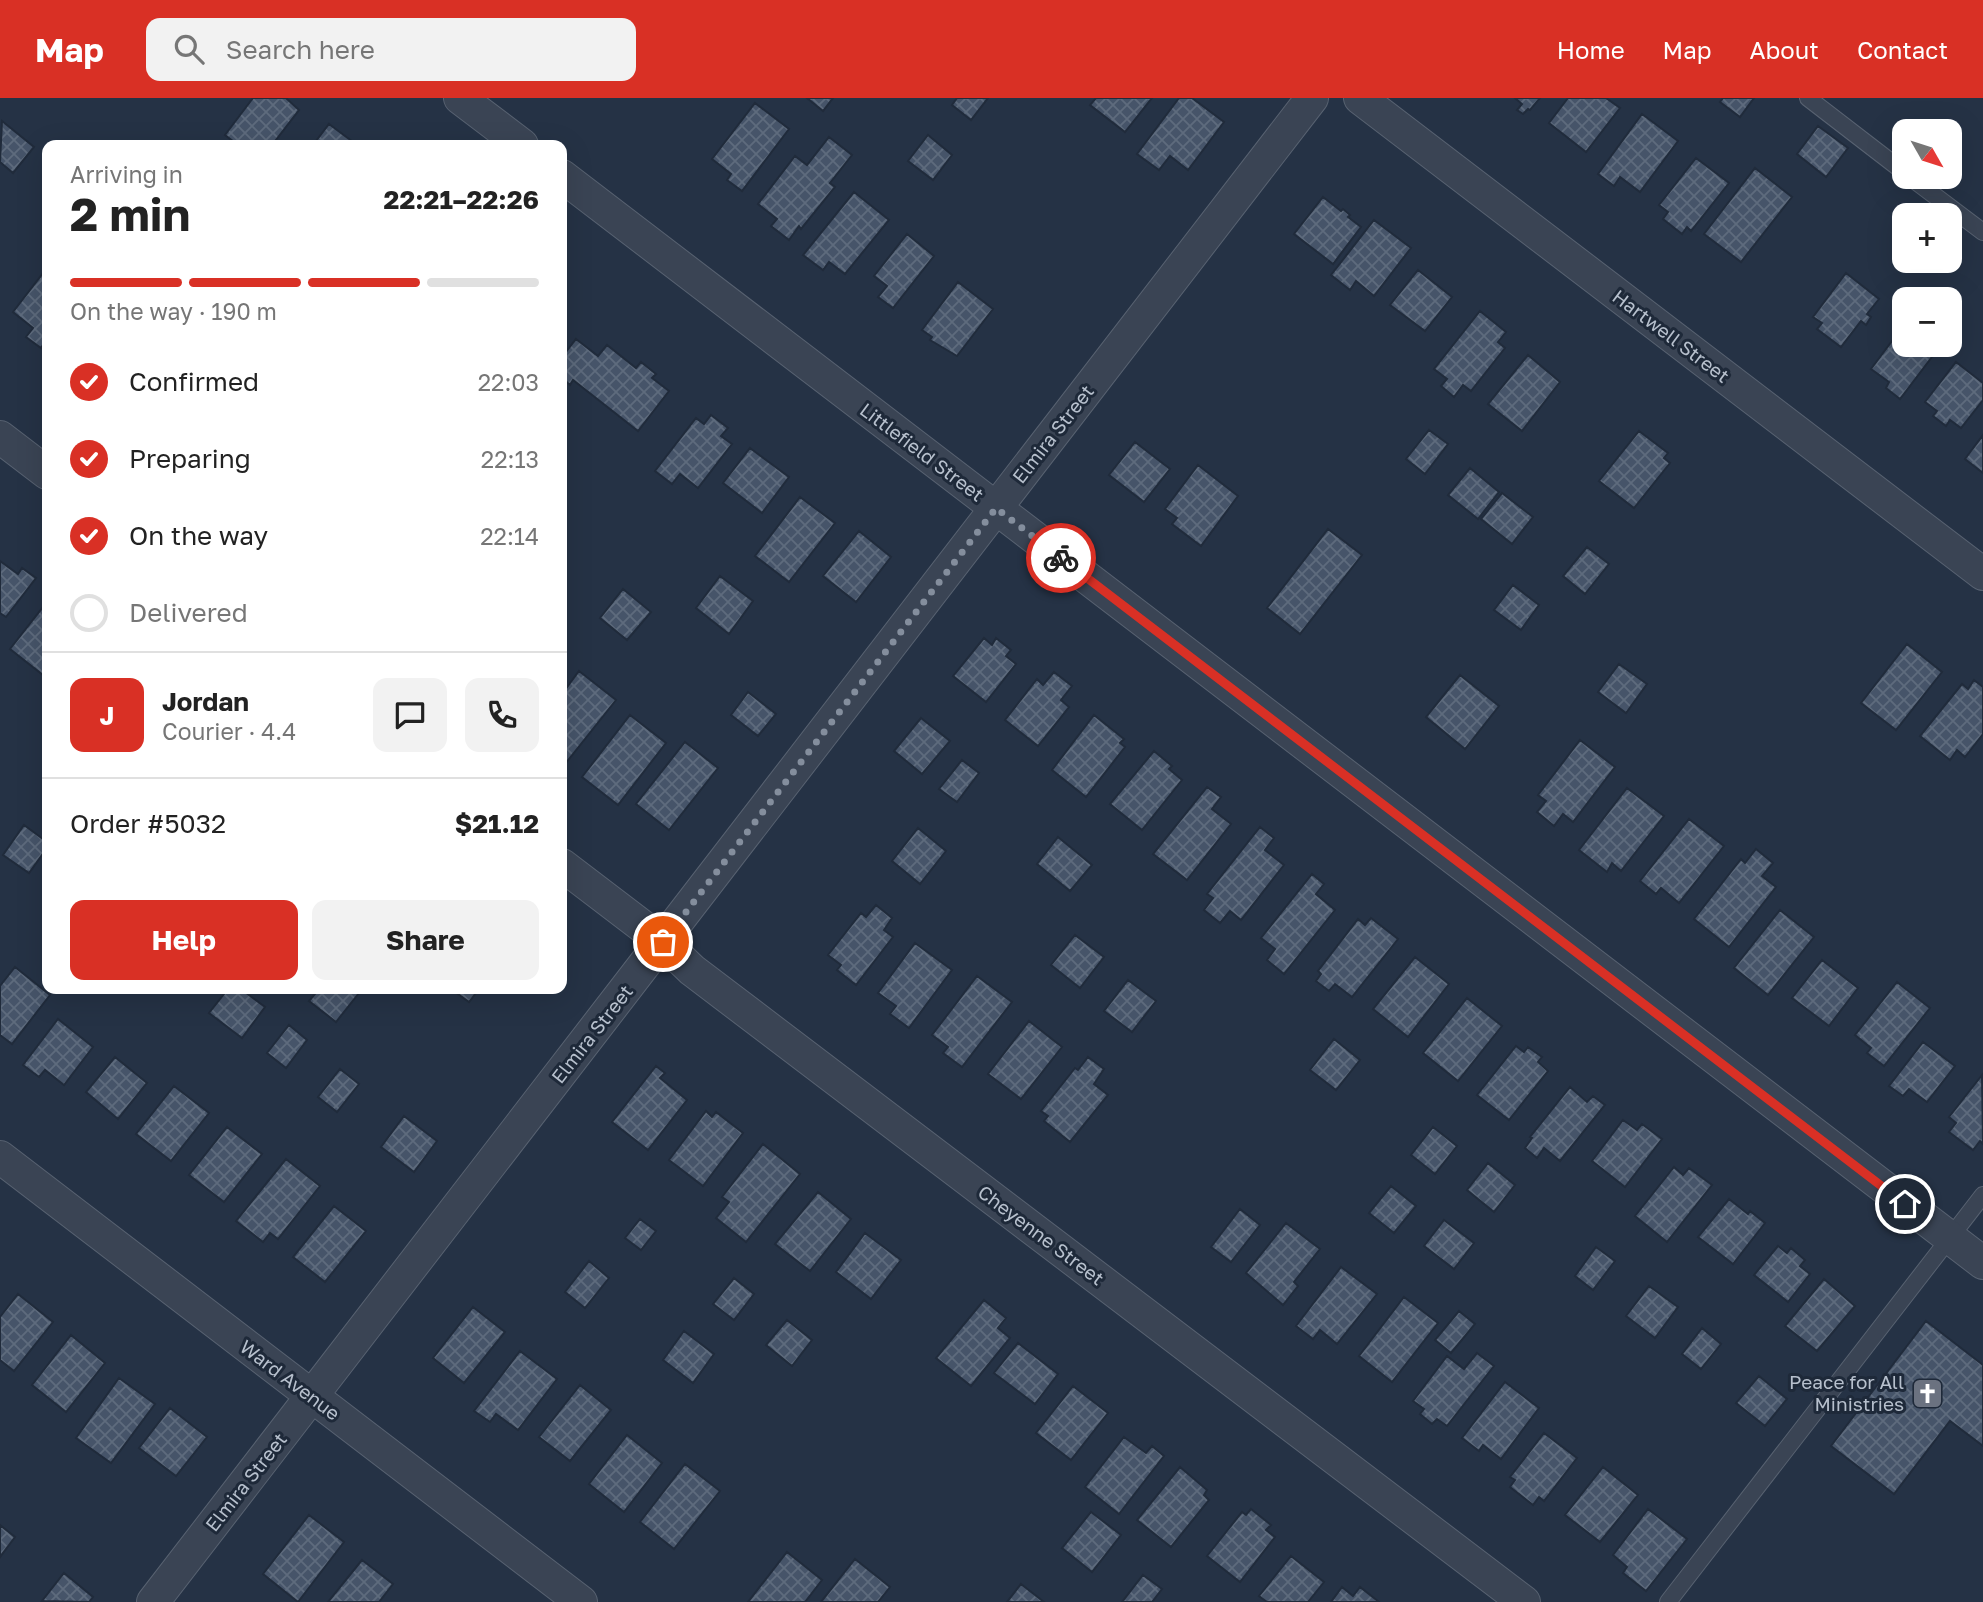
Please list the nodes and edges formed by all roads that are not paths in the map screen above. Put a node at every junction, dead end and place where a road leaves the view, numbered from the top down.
1 (460, 98) edge
2 (1312, 98) edge
3 (1360, 98) edge
4 (1808, 98) edge
5 (515, 140) edge
6 (1892, 163) edge
7 (567, 180) edge
8 (1926, 189) edge
9 (1983, 232) edge
10 (0, 437) edge
11 (42, 469) edge
12 (996, 508) junction
13 (1983, 574) edge
14 (567, 869) edge
15 (663, 942) junction
16 (0, 1157) edge
17 (1983, 1195) edge
18 (1950, 1238) junction
19 (1983, 1263) edge
20 (312, 1397) junction
21 (153, 1602) edge
22 (581, 1602) edge
23 (1524, 1602) edge
24 (1668, 1602) edge

1 - 5 street
2 - 12 street, Elmira Street
3 - 13 street, Hartwell Street
4 - 6 lane
7 - 12 street, Littlefield Street
8 - 9 lane
10 - 11 street
12 - 15 street, Elmira Street
12 - 18 street, Littlefield Street
14 - 15 street, Cheyenne Street
15 - 20 street, Elmira Street
15 - 23 street, Cheyenne Street
16 - 20 street, Ward Avenue
17 - 18 lane
18 - 19 street, Littlefield Street
18 - 24 lane
20 - 21 street, Elmira Street
20 - 22 street, Ward Avenue

